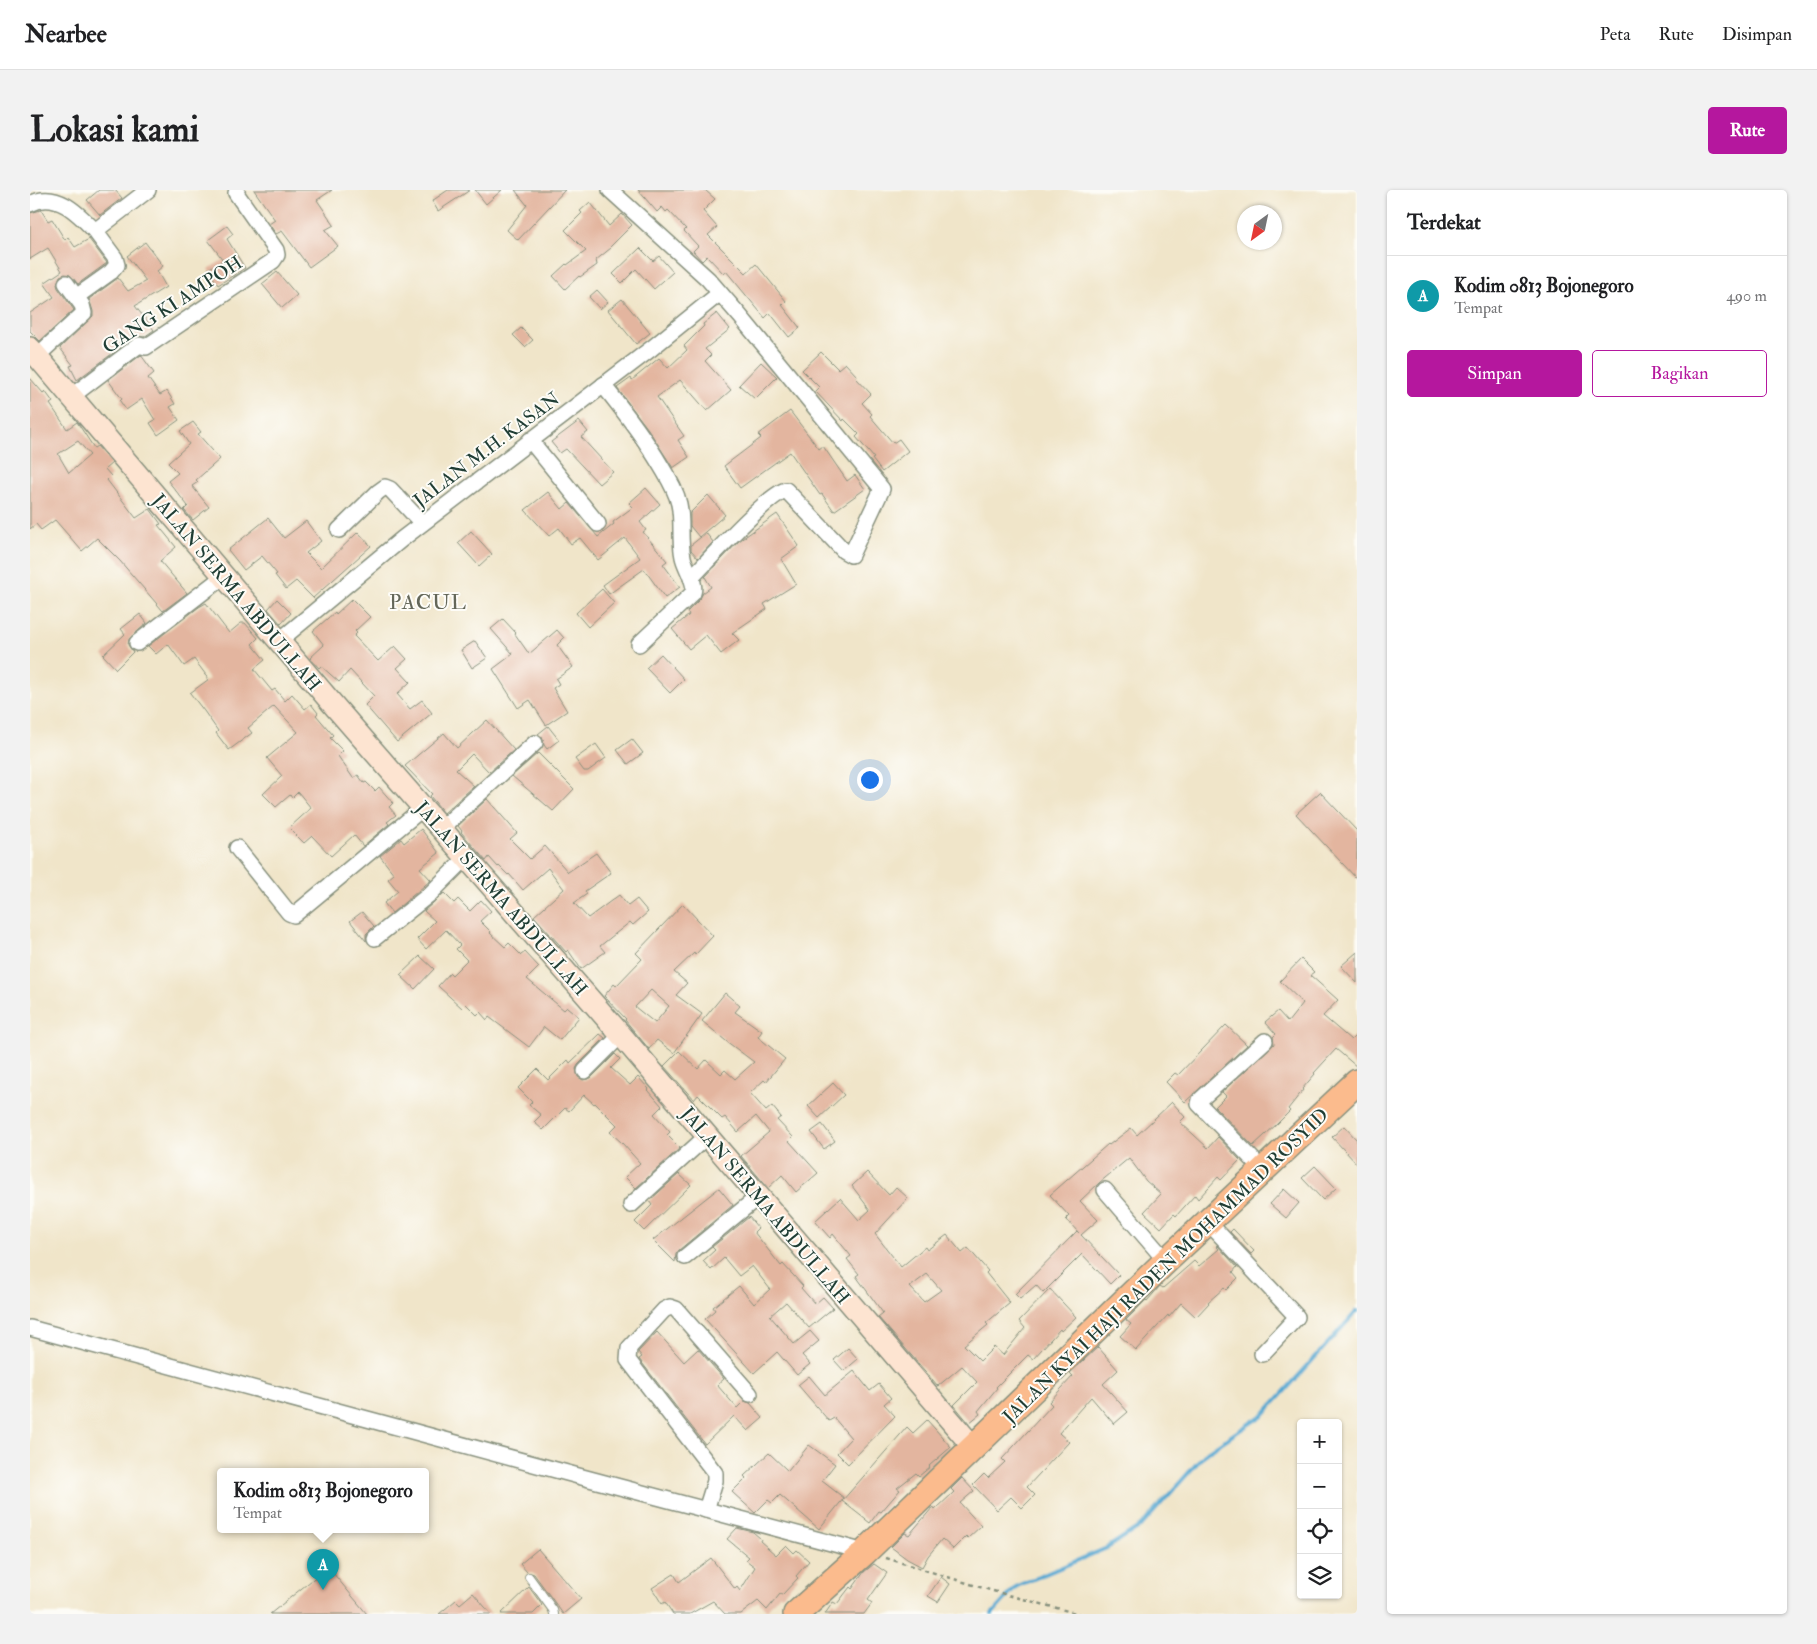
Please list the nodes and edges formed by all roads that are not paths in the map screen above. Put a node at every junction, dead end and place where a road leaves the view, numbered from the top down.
1 (148, 190) edge
2 (237, 190) edge
3 (610, 190) edge
4 (30, 204) edge
5 (95, 232) junction
6 (66, 283) dead end
7 (720, 293) junction
8 (76, 296) junction
9 (33, 352) edge
10 (603, 384) junction
11 (72, 396) junction
12 (530, 440) junction
13 (422, 523) junction
14 (598, 524) dead end
15 (339, 530) dead end
16 (224, 576) junction
17 (691, 578) junction
18 (279, 641) junction
19 (136, 643) dead end
20 (639, 644) dead end
21 (535, 743) dead end
22 (423, 808) junction
23 (441, 829) junction
24 (237, 848) dead end
25 (466, 858) junction
26 (375, 938) dead end
27 (621, 1035) junction
28 (1265, 1041) dead end
29 (585, 1071) dead end
30 (1357, 1082) edge
31 (707, 1136) junction
32 (1263, 1170) junction
33 (1105, 1190) dead end
34 (759, 1196) junction
35 (631, 1205) dead end
36 (1208, 1222) junction
37 (685, 1257) dead end
38 (1166, 1261) junction
39 (30, 1328) edge
40 (1262, 1354) dead end
41 (750, 1394) dead end
42 (974, 1448) junction
43 (706, 1510) junction
44 (865, 1552) junction
45 (529, 1577) dead end
46 (554, 1614) edge
47 (796, 1614) edge

1 - 5 street
2 - 11 street, GANG KI AMPOH
3 - 7 street
4 - 5 street
5 - 8 street
6 - 8 street
7 - 10 street, JALAN M.H. KASAN
7 - 17 street
8 - 9 street
9 - 11 main road, JALAN SERMA ABDULLAH
10 - 12 street, JALAN M.H. KASAN
10 - 17 street
11 - 16 main road, JALAN SERMA ABDULLAH
12 - 13 street, JALAN M.H. KASAN
12 - 14 street
13 - 15 street
13 - 18 street, JALAN M.H. KASAN
16 - 18 main road, JALAN SERMA ABDULLAH
16 - 19 street
17 - 20 street
18 - 22 main road, JALAN SERMA ABDULLAH
21 - 23 street
22 - 23 main road, JALAN SERMA ABDULLAH
22 - 24 street
23 - 25 main road, JALAN SERMA ABDULLAH
25 - 26 street
25 - 27 main road, JALAN SERMA ABDULLAH
27 - 29 street
27 - 31 main road, JALAN SERMA ABDULLAH
28 - 32 street
30 - 32 main road, JALAN KYAI HAJI RADEN MOHAMMAD ROSYID
31 - 34 main road, JALAN SERMA ABDULLAH
31 - 35 street
32 - 36 main road, JALAN KYAI HAJI RADEN MOHAMMAD ROSYID
33 - 38 street
34 - 37 street
34 - 42 main road, JALAN SERMA ABDULLAH
36 - 38 main road, JALAN KYAI HAJI RADEN MOHAMMAD ROSYID
36 - 40 street
38 - 42 main road, JALAN KYAI HAJI RADEN MOHAMMAD ROSYID
39 - 43 street
41 - 43 street
42 - 44 main road, JALAN KYAI HAJI RADEN MOHAMMAD ROSYID
43 - 44 street
44 - 47 main road, JALAN KYAI HAJI RADEN MOHAMMAD ROSYID
45 - 46 lane

